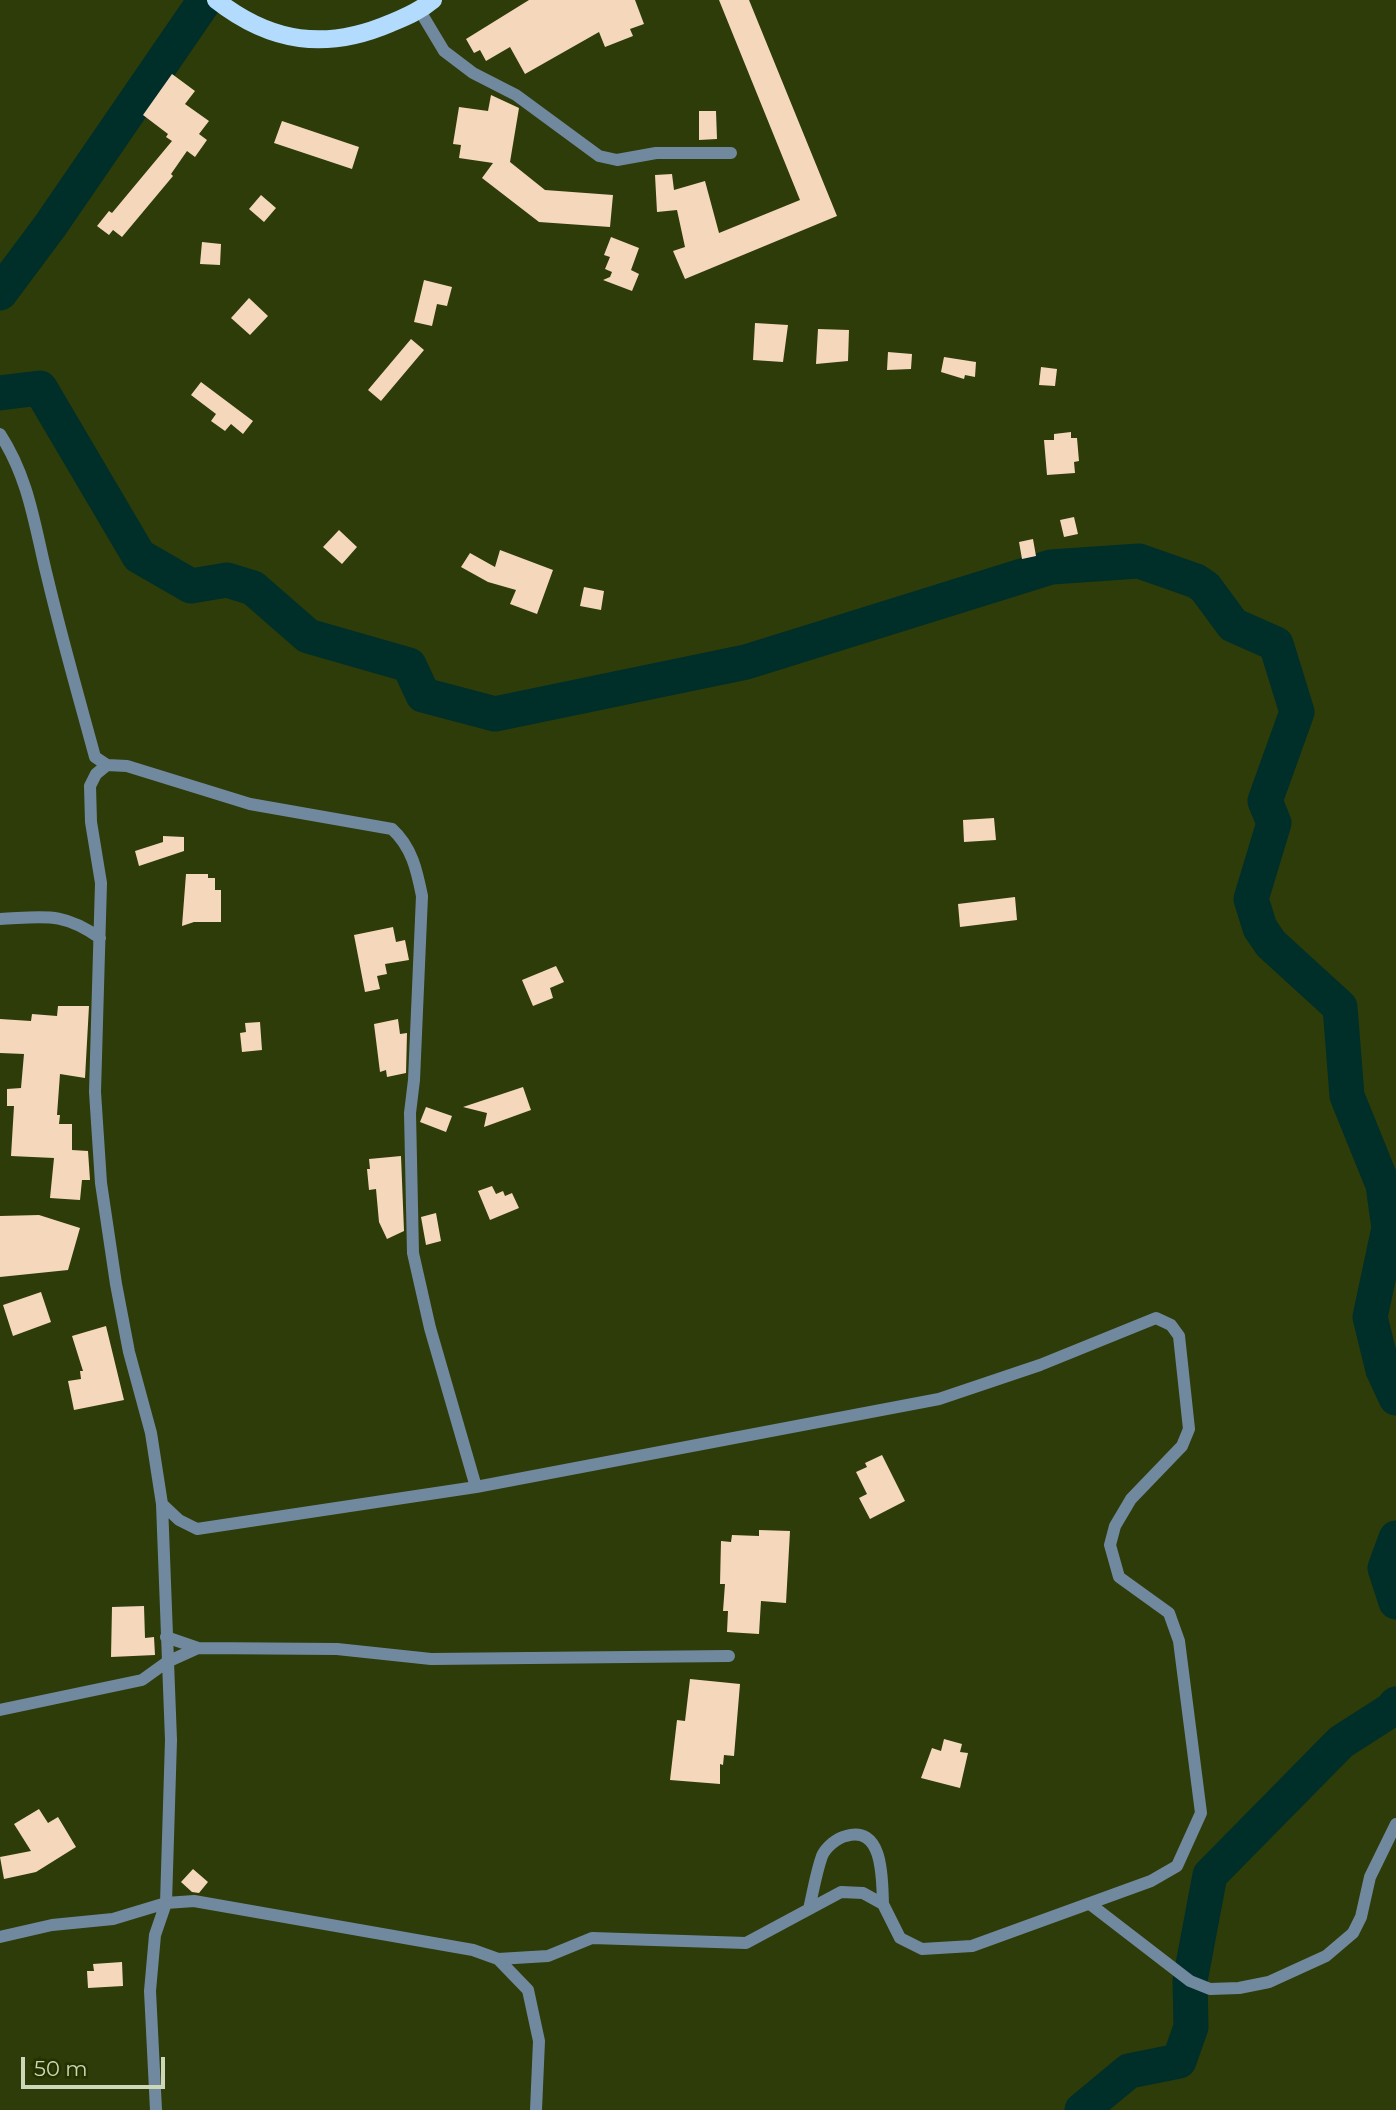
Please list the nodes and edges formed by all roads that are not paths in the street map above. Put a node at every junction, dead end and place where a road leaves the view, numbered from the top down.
1 (218, 2) edge
2 (426, 5) edge
3 (732, 153) dead end
4 (0, 434) edge
5 (107, 765) junction
6 (0, 919) edge
7 (100, 938) junction
8 (476, 1487) junction
9 (162, 1504) junction
10 (166, 1637) junction
11 (198, 1648) junction
12 (729, 1656) dead end
13 (167, 1662) junction
14 (0, 1710) edge
15 (1396, 1824) edge
16 (166, 1903) junction
17 (1090, 1903) junction
18 (883, 1904) junction
19 (810, 1909) junction
20 (0, 1937) edge
21 (498, 1959) junction
22 (156, 2110) edge
23 (537, 2110) edge

1 - 2 main road
2 - 3 street
4 - 5 street
5 - 7 street
5 - 8 street
6 - 7 street
7 - 9 street
8 - 9 street
8 - 17 street
9 - 10 street
10 - 11 street
10 - 13 street
11 - 12 street
11 - 13 street
13 - 14 street
13 - 16 street
15 - 17 street
16 - 20 street
16 - 21 street
16 - 22 street
17 - 18 street
18 - 19 street
18 - 19 street
19 - 21 street
21 - 23 street

